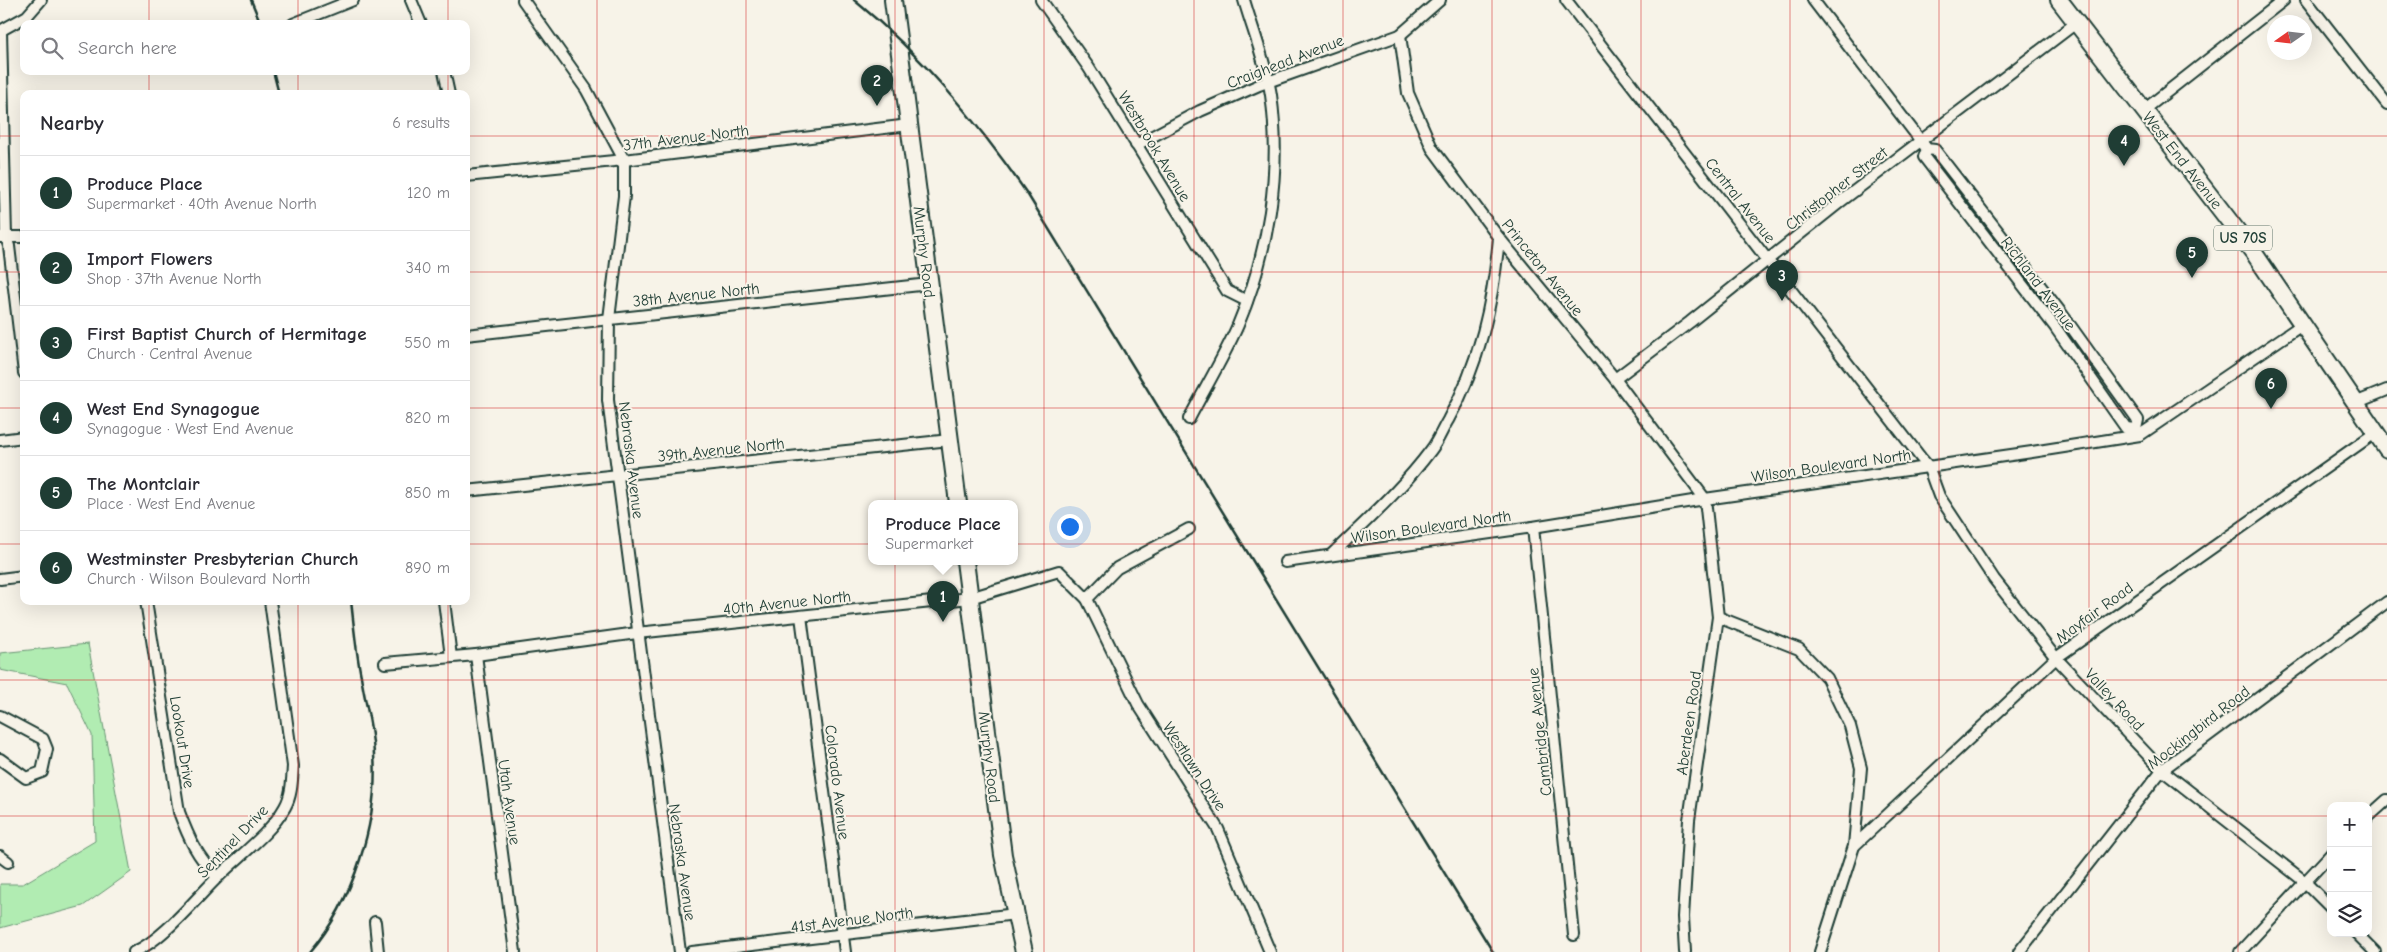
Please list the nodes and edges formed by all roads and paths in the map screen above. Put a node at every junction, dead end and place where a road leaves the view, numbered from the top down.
1 (41, 0) edge
2 (353, 0) edge
3 (411, 0) edge
4 (523, 0) edge
5 (893, 0) edge
6 (1041, 0) edge
7 (1244, 0) edge
8 (1440, 0) edge
9 (1566, 0) edge
10 (1813, 0) edge
11 (2058, 0) edge
12 (2284, 0) edge
13 (2306, 0) edge
14 (329, 4) edge
15 (300, 20) edge
16 (419, 20) edge
17 (2076, 22) junction
18 (0, 31) edge
19 (1400, 35) junction
20 (445, 75) edge
21 (1268, 82) junction
22 (448, 90) edge
23 (2387, 104) edge
24 (2144, 110) junction
25 (909, 125) junction
26 (1136, 145) junction
27 (1924, 145) junction
28 (624, 160) junction
29 (470, 176) edge
30 (3, 237) edge
31 (20, 237) edge
32 (1500, 238) junction
33 (1769, 260) junction
34 (930, 284) junction
35 (1247, 301) junction
36 (609, 319) junction
37 (2303, 324) junction
38 (470, 334) edge
39 (20, 339) edge
40 (1615, 379) junction
41 (2387, 390) edge
42 (2356, 403) junction
43 (1189, 419) dead end
44 (2138, 432) junction
45 (2376, 433) junction
46 (20, 438) edge
47 (0, 440) edge
48 (950, 440) junction
49 (2387, 449) edge
50 (1928, 466) junction
51 (618, 476) junction
52 (470, 491) edge
53 (1705, 498) junction
54 (958, 500) edge
55 (1533, 526) junction
56 (1189, 528) dead end
57 (1331, 555) junction
58 (1284, 562) dead end
59 (966, 565) edge
60 (20, 576) edge
61 (0, 579) edge
62 (970, 598) junction
63 (1087, 599) junction
64 (2387, 602) edge
65 (147, 605) edge
66 (271, 605) edge
67 (444, 605) edge
68 (801, 616) junction
69 (1718, 617) junction
70 (637, 633) junction
71 (476, 655) junction
72 (451, 658) junction
73 (2056, 658) junction
74 (385, 663) dead end
75 (0, 716) edge
76 (0, 759) edge
77 (2162, 770) junction
78 (2387, 800) edge
79 (2372, 813) edge
80 (1854, 846) junction
81 (2327, 858) edge
82 (217, 877) junction
83 (2304, 881) junction
84 (2327, 904) edge
85 (1016, 914) junction
86 (375, 922) dead end
87 (1574, 935) dead end
88 (843, 936) junction
89 (2360, 937) edge
90 (134, 952) edge
91 (378, 952) edge
92 (514, 952) edge
93 (680, 952) edge
94 (692, 952) edge
95 (845, 952) edge
96 (1024, 952) edge
97 (1270, 952) edge
98 (1685, 952) edge
99 (1820, 952) edge
100 (2019, 952) edge
101 (2240, 952) edge
102 (2375, 952) edge

1 - 18 street
2 - 14 street
3 - 16 street
4 - 28 street, Nebraska Avenue
5 - 25 main road, Murphy Road
6 - 26 street, Westbrook Avenue
7 - 21 street
8 - 19 street, Craighead Avenue
9 - 33 street, Central Avenue
10 - 27 street, Richland Avenue
11 - 17 main road, West End Avenue / US 70S
12 - 24 street
13 - 23 street
14 - 15 street
17 - 24 main road, West End Avenue / US 70S
17 - 27 street, Christopher Street
18 - 30 street
19 - 21 street, Craighead Avenue
19 - 32 street, Princeton Avenue
20 - 22 street
21 - 26 street, Craighead Avenue
21 - 35 street
24 - 37 main road, West End Avenue / US 70S
25 - 28 street, 37th Avenue North
25 - 34 main road, Murphy Road
26 - 35 street, Westbrook Avenue
27 - 33 street, Christopher Street
27 - 44 street, Richland Avenue
28 - 29 street, 37th Avenue North
28 - 36 street, Nebraska Avenue
30 - 31 street
30 - 39 street
32 - 40 street, Princeton Avenue
32 - 57 street
33 - 40 street, Christopher Street
33 - 50 street, Central Avenue
34 - 36 street, 38th Avenue North
34 - 48 main road, Murphy Road
35 - 43 street
36 - 38 street, 38th Avenue North
36 - 51 street, Nebraska Avenue
37 - 42 main road, West End Avenue / US 70S
37 - 44 street, Wilson Boulevard North
40 - 53 street, Princeton Avenue
41 - 42 street
42 - 45 main road, West End Avenue / US 70S
44 - 50 street, Wilson Boulevard North
45 - 49 main road, West End Avenue / US 70S
45 - 73 street, Mayfair Road
46 - 47 street
48 - 51 street, 39th Avenue North
48 - 54 main road, Murphy Road
50 - 53 street, Wilson Boulevard North
50 - 73 street, Valley Road
51 - 52 street, 39th Avenue North
51 - 70 street, Nebraska Avenue
53 - 55 street, Wilson Boulevard North
53 - 69 street, Aberdeen Road
55 - 57 street, Wilson Boulevard North
55 - 87 street, Cambridge Avenue
56 - 63 street
57 - 58 street, Wilson Boulevard North
59 - 62 main road, Murphy Road
60 - 61 street
62 - 63 street, 40th Avenue North
62 - 68 street, 40th Avenue North
62 - 85 main road, Murphy Road
63 - 97 street, Westlawn Drive
64 - 77 street, Mockingbird Road
65 - 82 street, Lookout Drive
66 - 82 street, Sentinel Drive
67 - 72 street
68 - 70 street, 40th Avenue North
68 - 88 street, Colorado Avenue
69 - 80 street
69 - 98 street, Aberdeen Road
70 - 71 street, 40th Avenue North
70 - 93 street, Nebraska Avenue
71 - 72 street, 40th Avenue North
71 - 92 street, Utah Avenue
72 - 74 street
73 - 77 street, Valley Road
73 - 80 street, Mayfair Road
75 - 76 street
77 - 83 street, Valley Road
77 - 100 street, Mockingbird Road
78 - 79 street
80 - 99 street
81 - 83 street
82 - 90 street, Sentinel Drive
83 - 84 street, Valley Road
83 - 101 street
85 - 88 street, 41st Avenue North
85 - 96 main road, Murphy Road
86 - 91 street
88 - 94 street, 41st Avenue North
88 - 95 street, Colorado Avenue
89 - 102 street

